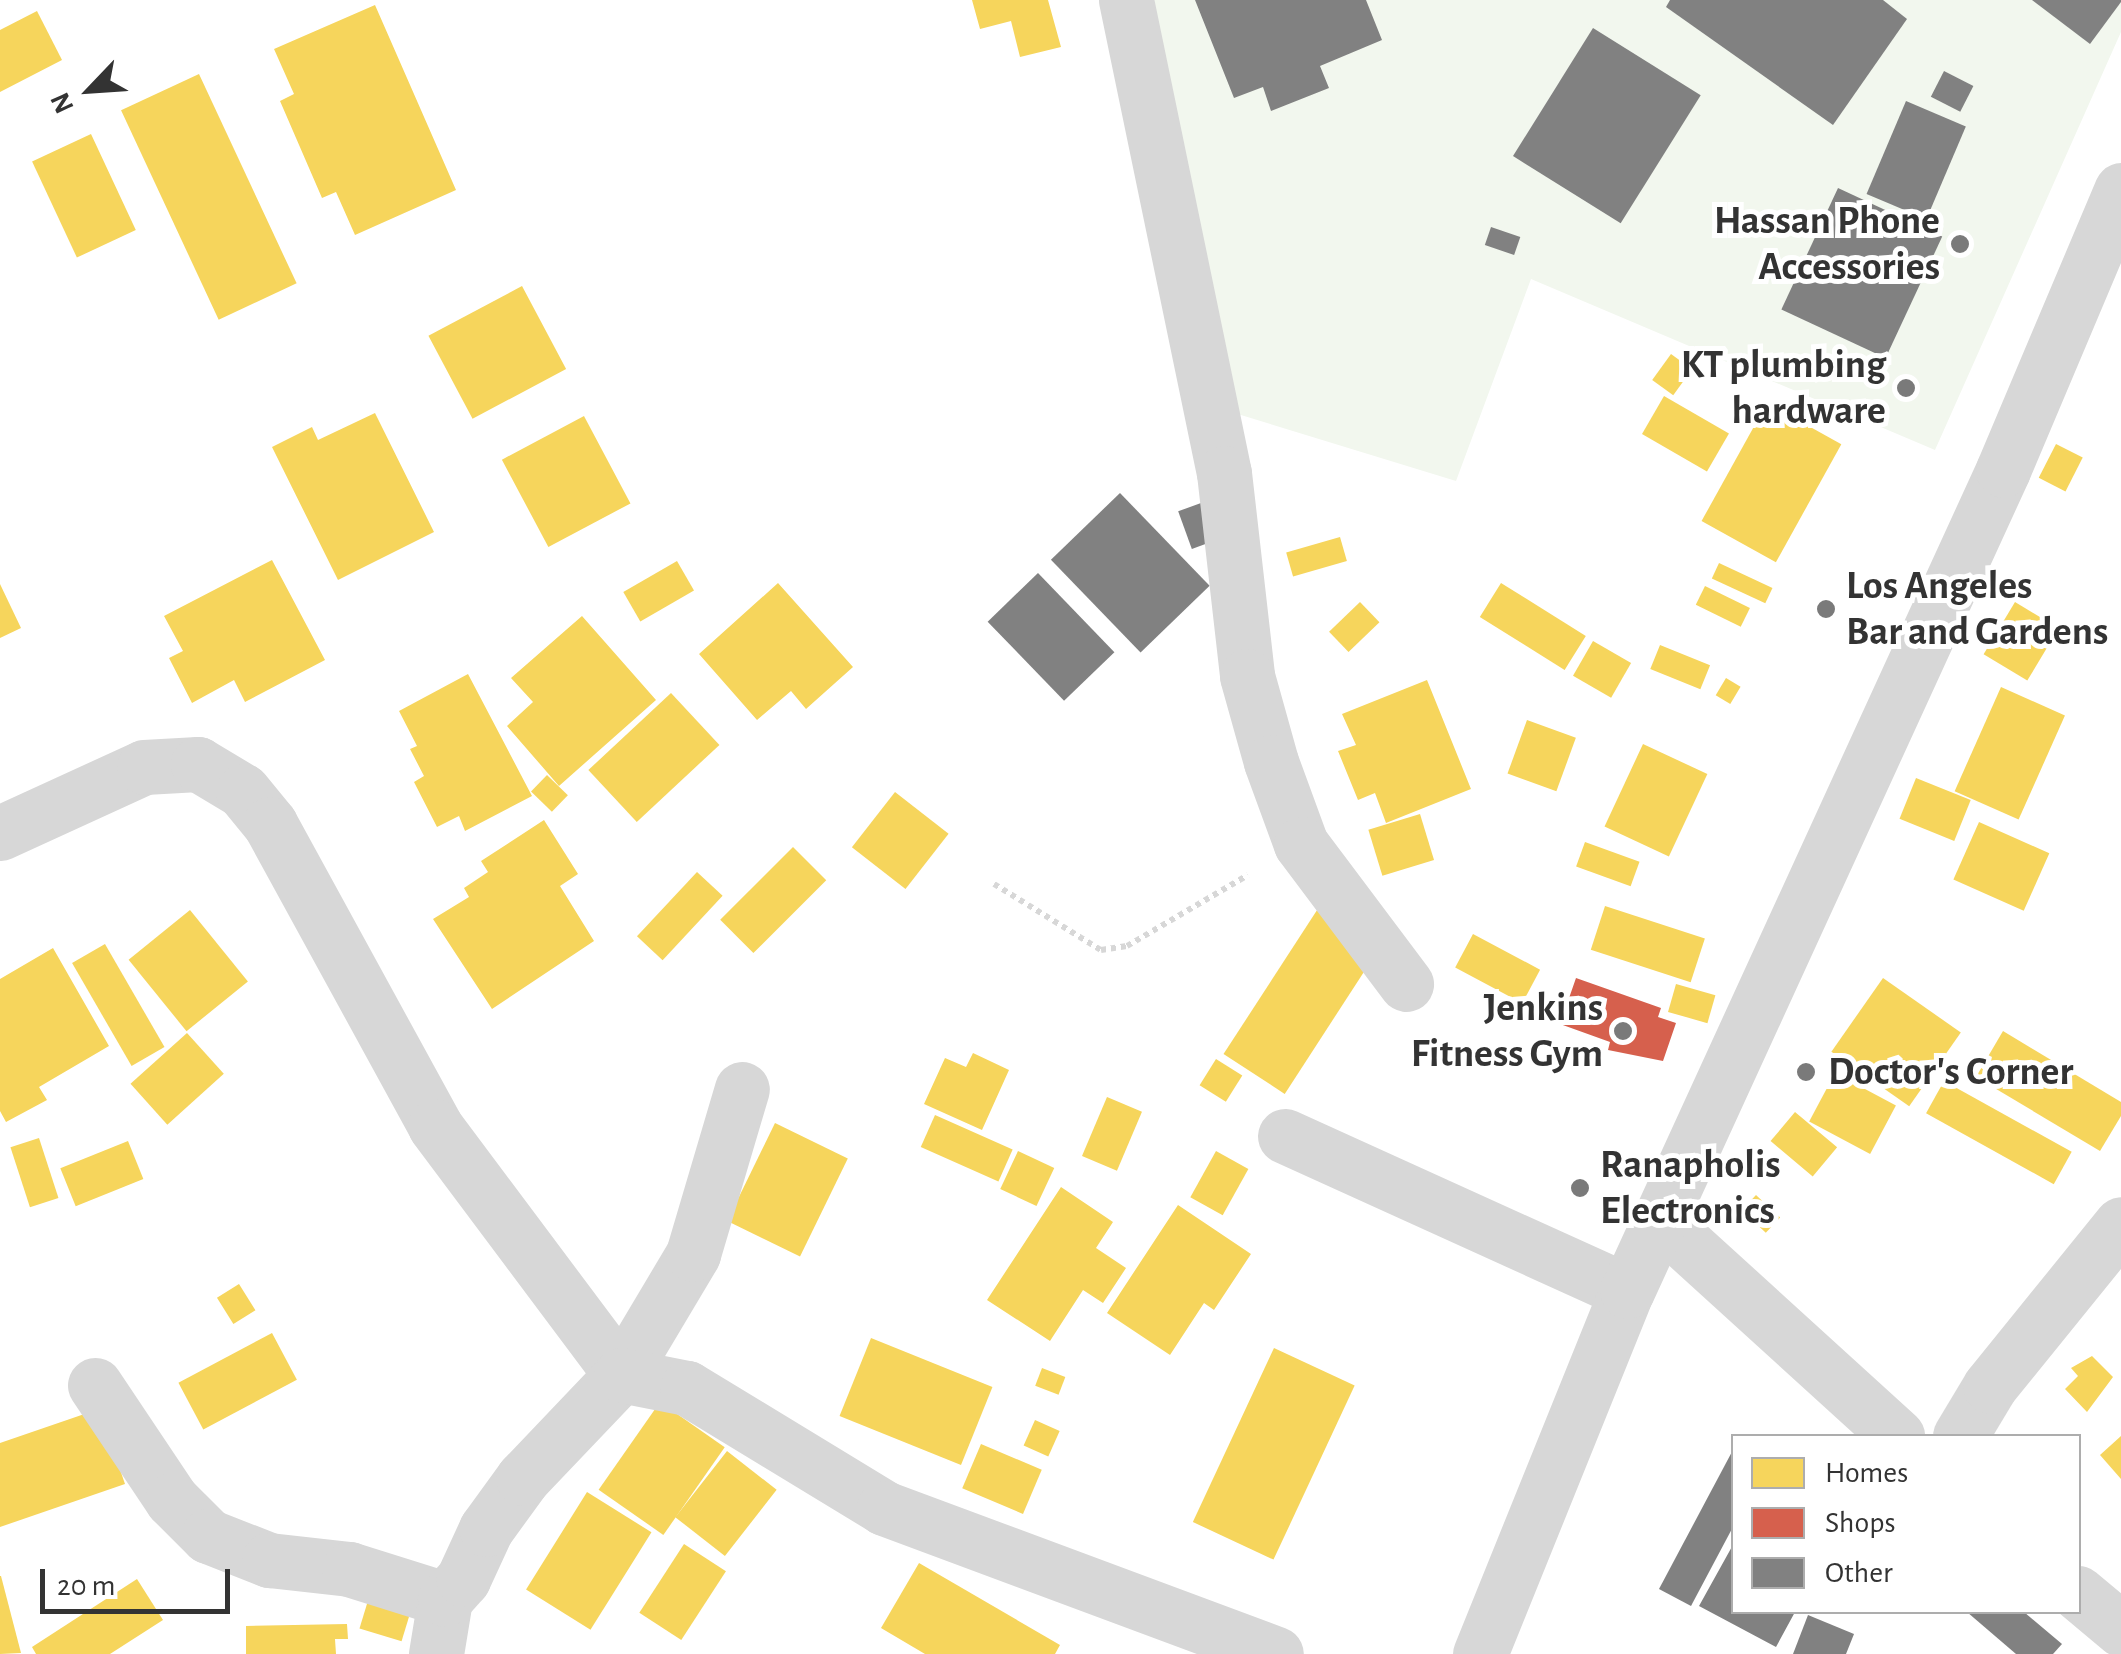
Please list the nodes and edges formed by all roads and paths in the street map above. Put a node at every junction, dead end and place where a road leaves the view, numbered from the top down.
1 (1126, 0) edge
2 (2121, 190) edge
3 (0, 832) edge
4 (1301, 844) junction
5 (994, 884) dead end
6 (1406, 984) dead end
7 (742, 1089) dead end
8 (1285, 1136) dead end
9 (1662, 1222) junction
10 (2121, 1224) edge
11 (1627, 1291) junction
12 (620, 1375) junction
13 (95, 1385) dead end
14 (1895, 1434) edge
15 (1961, 1434) edge
16 (2081, 1596) edge
17 (446, 1599) junction
18 (2121, 1629) edge
19 (436, 1654) edge
20 (1276, 1654) edge
21 (1480, 1654) edge

1 - 4 street
2 - 9 street
3 - 12 street
4 - 5 path
4 - 6 street
7 - 12 street
8 - 11 street
9 - 11 street
9 - 14 street
10 - 15 street
11 - 21 street
12 - 17 street
12 - 20 street
13 - 17 street
16 - 18 street
17 - 19 street

